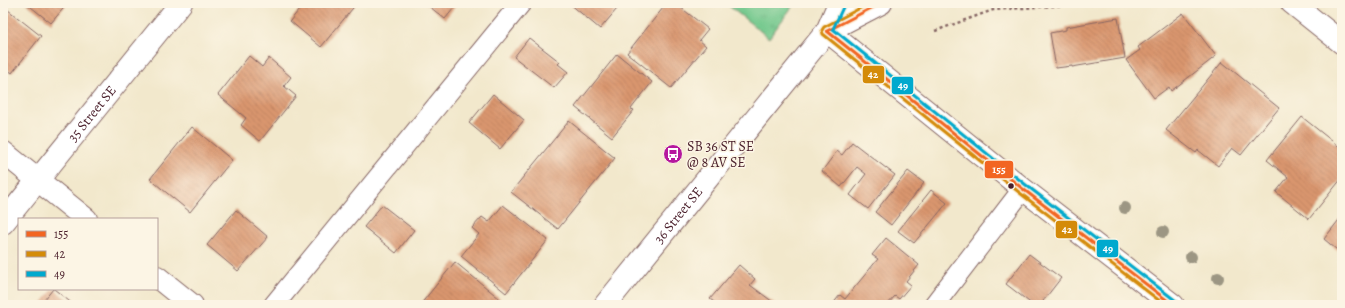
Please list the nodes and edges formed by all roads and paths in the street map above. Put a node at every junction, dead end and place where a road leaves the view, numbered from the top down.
1 (181, 3) edge
2 (520, 3) edge
3 (839, 3) edge
4 (881, 3) edge
5 (1097, 3) edge
6 (1292, 3) edge
7 (828, 31) junction
8 (935, 31) dead end
9 (1342, 43) edge
10 (3, 152) edge
11 (38, 180) junction
12 (1023, 189) junction
13 (85, 218) edge
14 (3, 223) edge
15 (158, 278) edge
16 (192, 305) edge
17 (274, 305) edge
18 (605, 305) edge
19 (934, 305) edge
20 (1173, 305) edge

1 - 11 street, 35 Street SE
2 - 17 lane
3 - 7 street, 36 Street SE
4 - 7 street, 36 Street SE
5 - 8 path
6 - 9 street
7 - 12 street
7 - 18 street, 36 Street SE
10 - 11 street
11 - 13 street
11 - 14 street, 35 Street SE
12 - 19 lane
12 - 20 street
15 - 16 street

